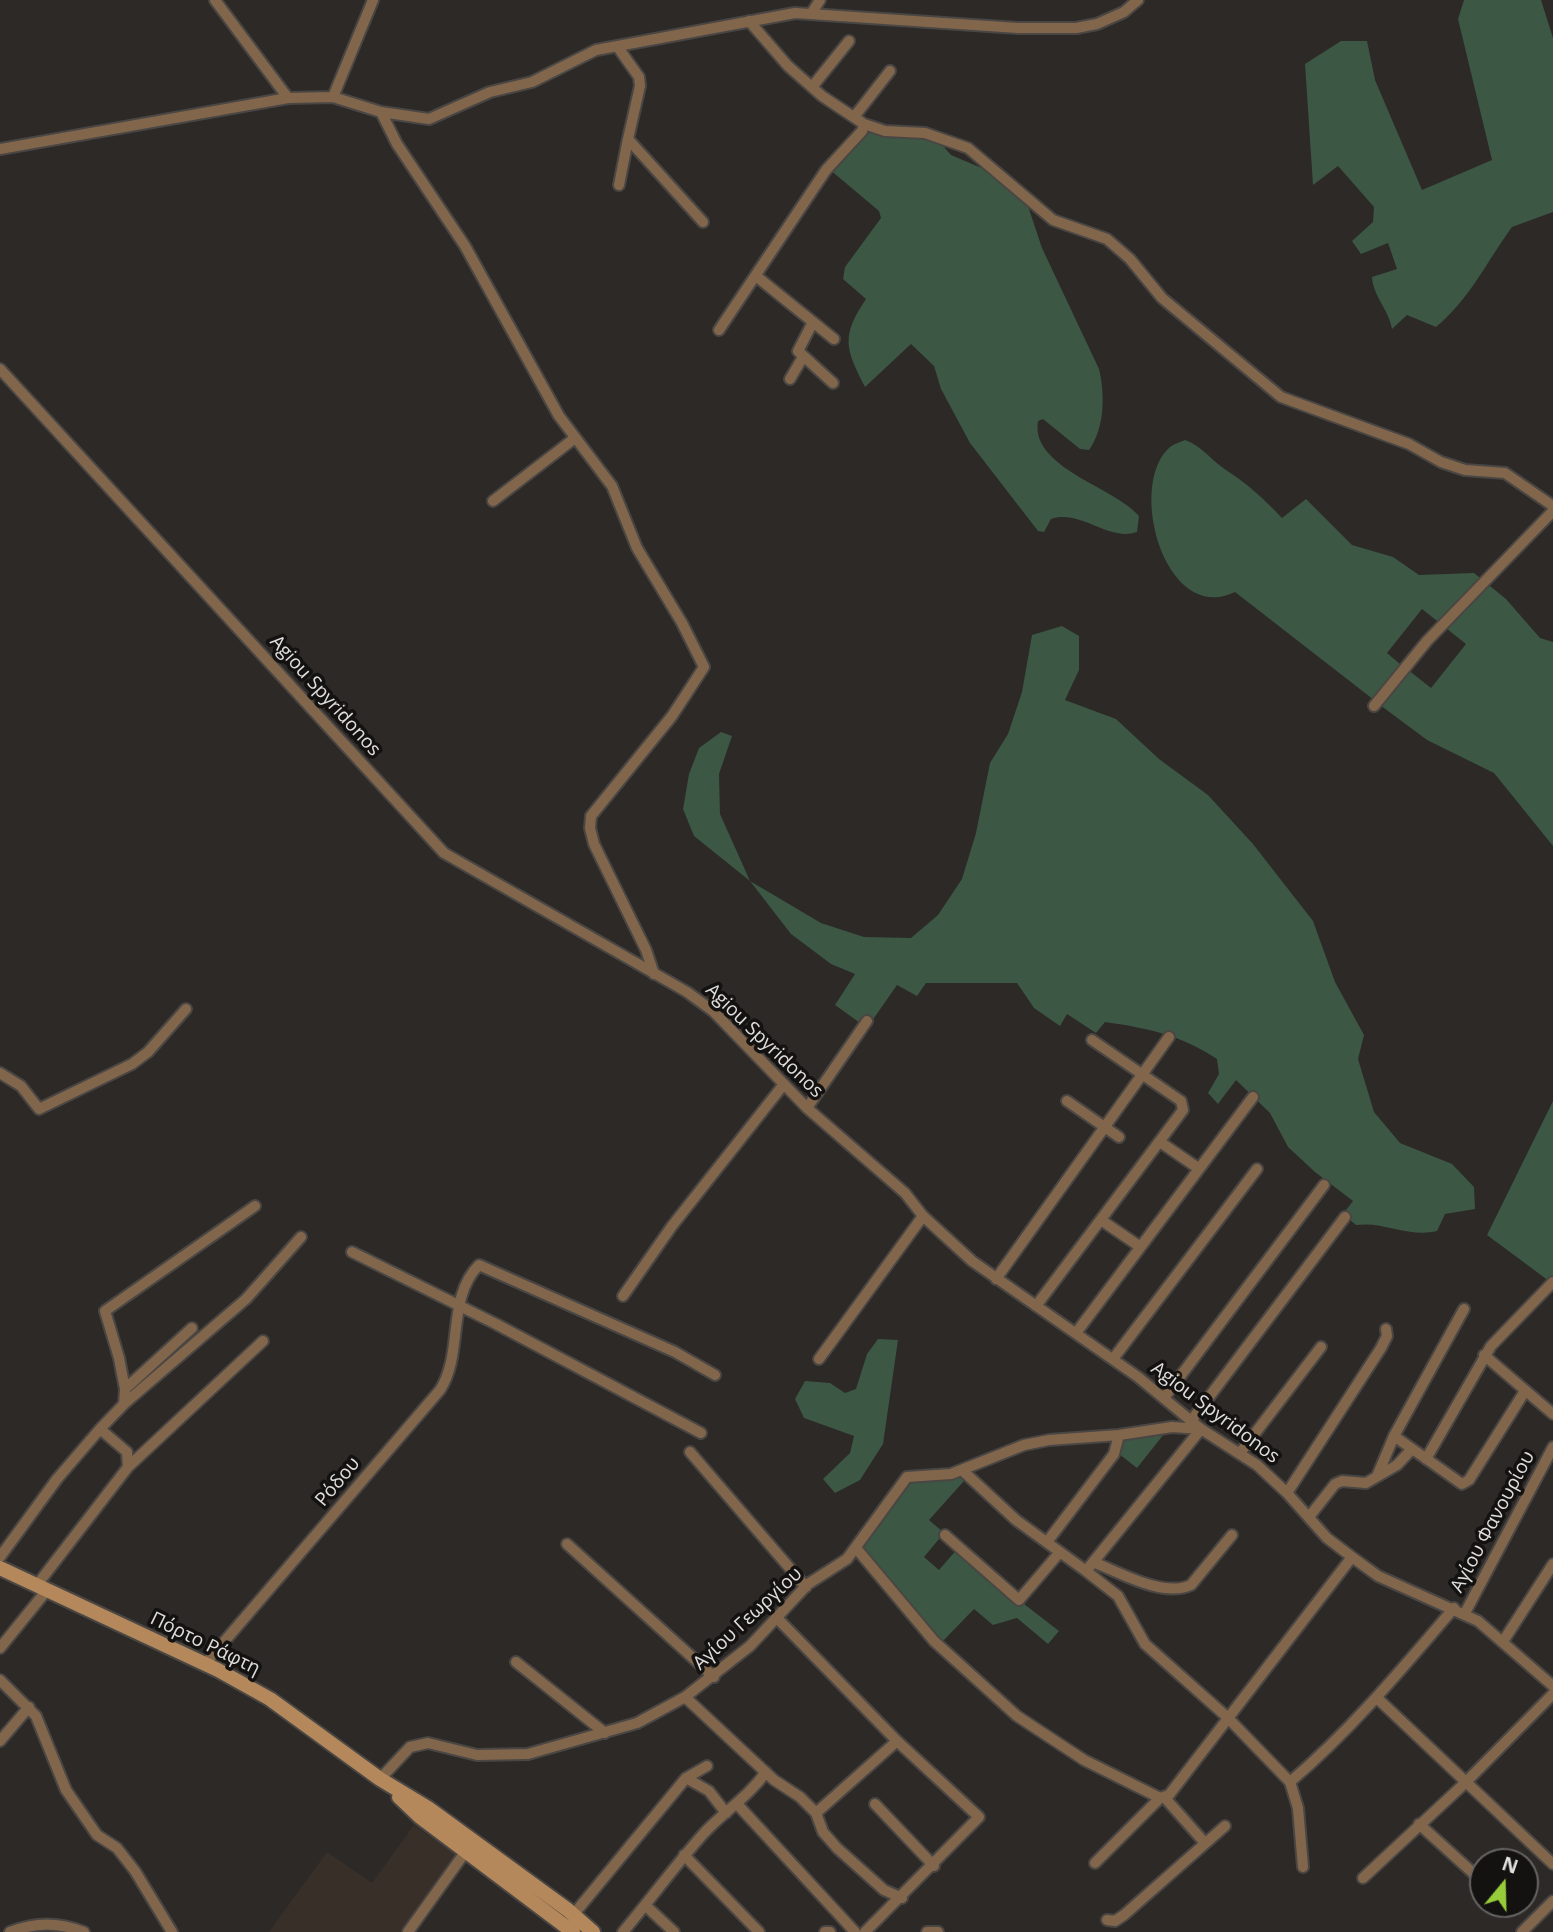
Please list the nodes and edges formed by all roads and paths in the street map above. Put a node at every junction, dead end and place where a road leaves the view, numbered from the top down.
1 (215, 0) edge
2 (373, 0) edge
3 (820, 0) edge
4 (1138, 0) edge
5 (811, 14) junction
6 (749, 21) junction
7 (849, 41) dead end
8 (617, 47) junction
9 (890, 71) dead end
10 (812, 87) junction
11 (333, 97) junction
12 (288, 98) junction
13 (381, 112) junction
14 (859, 120) junction
15 (628, 139) junction
16 (0, 149) edge
17 (618, 185) dead end
18 (703, 222) dead end
19 (756, 276) junction
20 (813, 322) junction
21 (719, 330) dead end
22 (834, 339) dead end
23 (803, 357) junction
24 (0, 369) edge
25 (790, 379) dead end
26 (834, 383) dead end
27 (575, 438) junction
28 (493, 501) dead end
29 (1553, 506) edge
30 (1553, 512) edge
31 (1374, 706) dead end
32 (654, 974) junction
33 (186, 1009) dead end
34 (867, 1021) dead end
35 (1169, 1037) dead end
36 (1093, 1040) dead end
37 (0, 1073) edge
38 (1143, 1075) junction
39 (784, 1084) junction
40 (1253, 1097) dead end
41 (1067, 1101) dead end
42 (807, 1108) junction
43 (1106, 1127) junction
44 (1119, 1137) dead end
45 (1160, 1142) junction
46 (1198, 1168) junction
47 (1257, 1169) dead end
48 (1324, 1185) dead end
49 (255, 1206) dead end
50 (923, 1216) junction
51 (1345, 1217) dead end
52 (1101, 1220) junction
53 (301, 1237) dead end
54 (1139, 1247) junction
55 (352, 1252) dead end
56 (996, 1279) junction
57 (1553, 1282) edge
58 (623, 1296) dead end
59 (460, 1305) junction
60 (1036, 1307) junction
61 (1464, 1309) dead end
62 (192, 1328) dead end
63 (1386, 1329) dead end
64 (1076, 1334) junction
65 (263, 1341) dead end
66 (1321, 1347) dead end
67 (1484, 1355) junction
68 (819, 1359) dead end
69 (1113, 1359) junction
70 (715, 1375) dead end
71 (125, 1389) junction
72 (1525, 1391) junction
73 (1164, 1398) junction
74 (124, 1404) junction
75 (1553, 1415) edge
76 (1187, 1417) junction
77 (1172, 1427) junction
78 (100, 1429) junction
79 (1201, 1429) junction
80 (701, 1433) dead end
81 (1119, 1435) junction
82 (1394, 1436) junction
83 (1553, 1447) edge
84 (1412, 1449) junction
85 (690, 1452) dead end
86 (1240, 1453) junction
87 (1426, 1459) junction
88 (128, 1467) junction
89 (1548, 1468) edge
90 (962, 1471) junction
91 (1378, 1474) junction
92 (1287, 1493) junction
93 (1309, 1517) junction
94 (945, 1535) dead end
95 (1232, 1535) dead end
96 (1046, 1542) junction
97 (567, 1544) dead end
98 (856, 1548) junction
99 (1060, 1552) junction
100 (0, 1557) edge
101 (1352, 1557) junction
102 (1553, 1564) edge
103 (1089, 1567) junction
104 (0, 1568) edge
105 (42, 1587) junction
106 (806, 1587) junction
107 (1459, 1610) junction
108 (776, 1617) junction
109 (1504, 1640) junction
110 (0, 1648) edge
111 (516, 1662) dead end
112 (205, 1664) junction
113 (714, 1677) junction
114 (0, 1680) edge
115 (1553, 1686) edge
116 (1553, 1694) edge
117 (685, 1697) junction
118 (1377, 1698) junction
119 (29, 1707) junction
120 (1227, 1717) junction
121 (605, 1732) junction
122 (0, 1741) edge
123 (897, 1741) junction
124 (707, 1766) dead end
125 (766, 1772) junction
126 (686, 1778) junction
127 (380, 1779) junction
128 (1290, 1782) junction
129 (1465, 1784) junction
130 (1162, 1798) junction
131 (737, 1804) junction
132 (875, 1804) dead end
133 (726, 1813) junction
134 (816, 1813) junction
135 (1419, 1824) junction
136 (1225, 1826) dead end
137 (1205, 1843) junction
138 (466, 1851) junction
139 (684, 1855) junction
140 (1094, 1863) dead end
141 (1553, 1864) edge
142 (934, 1866) junction
143 (1303, 1867) dead end
144 (1469, 1869) edge
145 (1363, 1878) dead end
146 (902, 1898) junction
147 (1553, 1901) edge
148 (646, 1906) junction
149 (573, 1914) junction
150 (1107, 1920) dead end
151 (72, 1930) edge
152 (10, 1932) edge
153 (84, 1932) edge
154 (172, 1932) edge
155 (408, 1932) edge
156 (573, 1932) edge
157 (593, 1932) edge
158 (623, 1932) edge
159 (674, 1932) edge
160 (758, 1932) edge
161 (855, 1932) edge
162 (866, 1932) edge
163 (927, 1932) edge
164 (938, 1932) edge
165 (1522, 1932) edge

1 - 12 street
2 - 11 street
3 - 5 street
4 - 5 street
5 - 6 street
6 - 8 street
6 - 10 street
7 - 10 street
8 - 13 street
8 - 15 street
9 - 14 street
10 - 14 street
11 - 12 street
11 - 13 street
12 - 16 street
13 - 27 street
14 - 19 street
14 - 29 street
15 - 17 street
15 - 18 street
19 - 20 street
19 - 21 street
20 - 22 street
20 - 23 street
23 - 25 street
23 - 26 street
24 - 32 street, Agiou Spyridonos
27 - 28 street
27 - 32 street
30 - 31 street
32 - 39 street, Agiou Spyridonos
33 - 37 street
34 - 42 street
35 - 38 street
36 - 38 street
38 - 43 street
38 - 45 street
39 - 42 street, Agiou Spyridonos
39 - 58 street
40 - 46 street
41 - 43 street
42 - 50 street, Agiou Spyridonos
43 - 44 street
43 - 56 street
45 - 46 street
45 - 52 street
46 - 54 street
47 - 69 street
48 - 73 street
49 - 71 street
50 - 56 street, Agiou Spyridonos
50 - 68 street
51 - 76 street
52 - 54 street
52 - 60 street
53 - 74 street
54 - 64 street
55 - 59 street
56 - 60 street, Agiou Spyridonos
57 - 67 street
59 - 70 street, Ρόδου
59 - 80 street
59 - 112 street, Ρόδου
60 - 64 street, Agiou Spyridonos
61 - 82 street
62 - 71 street
63 - 92 street
64 - 69 street, Agiou Spyridonos
65 - 88 street
66 - 86 street
67 - 72 street
67 - 87 street
69 - 73 street, Agiou Spyridonos
71 - 74 street
72 - 75 street
72 - 87 street
73 - 76 street, Agiou Spyridonos
74 - 78 street
76 - 77 street
76 - 79 street, Agiou Spyridonos
77 - 79 street, Αγίου Γεωργίου
77 - 81 street, Αγίου Γεωργίου
78 - 88 street
78 - 100 street
79 - 86 street, Agiou Spyridonos
79 - 103 street
81 - 90 street, Αγίου Γεωργίου
81 - 96 street
82 - 84 street
82 - 91 street
83 - 89 street, Αγίου Φανουρίου
84 - 87 street
84 - 91 street
85 - 106 street
86 - 92 street, Agiou Spyridonos
88 - 105 street
89 - 107 street, Αγίου Φανουρίου
90 - 96 street
90 - 98 street, Αγίου Γεωργίου
91 - 93 street
92 - 93 street, Agiou Spyridonos
93 - 101 street, Agiou Spyridonos
94 - 99 street
95 - 103 street
96 - 99 street
97 - 113 street
98 - 106 street, Αγίου Γεωργίου
98 - 130 street
99 - 103 street
101 - 107 street, Agiou Spyridonos
101 - 120 street
102 - 109 street
103 - 120 street
104 - 105 main road, Πόρτο Ράφτη
105 - 110 street
105 - 112 main road, Πόρτο Ράφτη
106 - 108 street, Αγίου Γεωργίου
107 - 109 street, Agiou Spyridonos
107 - 118 street, Αγίου Φανουρίου
108 - 113 street, Αγίου Γεωργίου
108 - 123 street
109 - 115 street, Agiou Spyridonos
111 - 121 street
112 - 127 main road, Πόρτο Ράφτη
113 - 117 street, Αγίου Γεωργίου
114 - 119 street
116 - 129 street
117 - 121 street, Αγίου Γεωργίου
117 - 125 street
118 - 128 street, Αγίου Φανουρίου
118 - 129 street
119 - 122 street
119 - 154 street
120 - 128 street
120 - 130 street
121 - 127 street, Αγίου Γεωργίου
123 - 134 street
123 - 142 street
124 - 126 street
125 - 131 street
125 - 134 street
126 - 133 street
126 - 149 street
127 - 138 main road, Πόρτο Ράφτη
127 - 149 main road, Πόρτο Ράφτη
128 - 143 street
129 - 135 street
129 - 141 street
130 - 137 street
130 - 140 street
131 - 133 street
131 - 161 street
132 - 142 street
133 - 139 street
134 - 146 street
135 - 144 street
135 - 145 street
136 - 137 street
137 - 150 street
138 - 155 street
138 - 156 main road, Πόρτο Ράφτη
139 - 148 street
139 - 160 street
142 - 146 street
146 - 162 street
147 - 165 street
148 - 158 street
148 - 159 street
149 - 157 main road, Πόρτο Ράφτη
151 - 152 street
151 - 153 street
163 - 164 street

